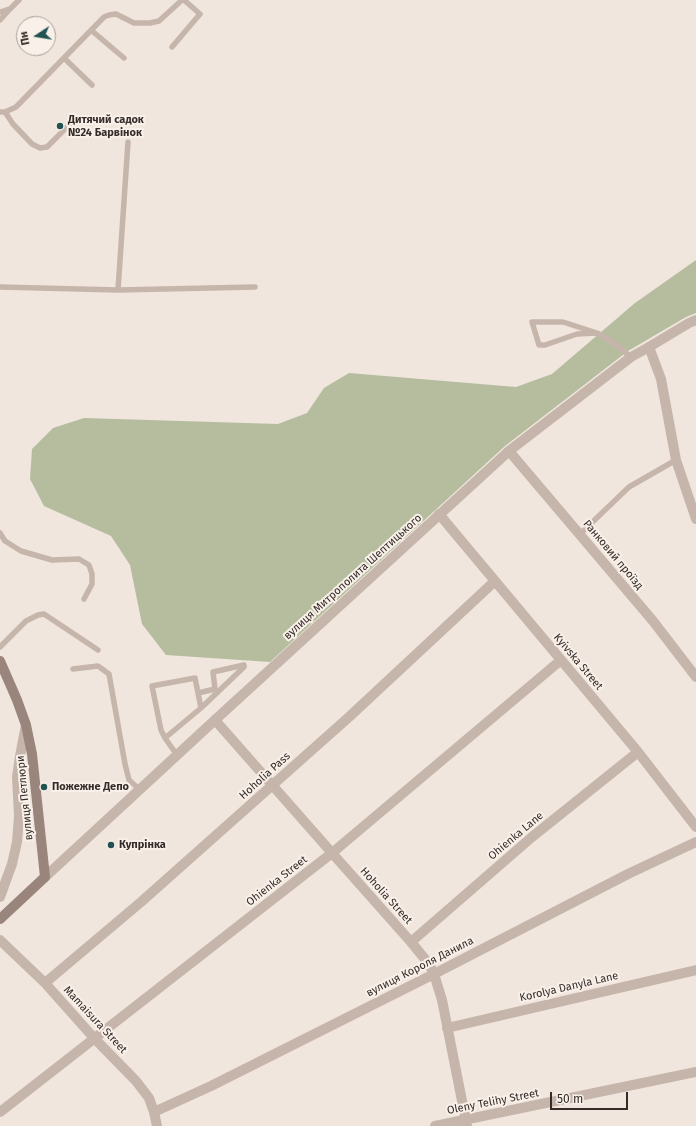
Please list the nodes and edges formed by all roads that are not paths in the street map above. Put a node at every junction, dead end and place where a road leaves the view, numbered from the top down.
1 (19, 0) edge
2 (183, 0) edge
3 (10, 8) junction
4 (0, 12) edge
5 (0, 20) edge
6 (91, 30) junction
7 (172, 48) dead end
8 (64, 58) junction
9 (124, 58) dead end
10 (92, 85) dead end
11 (2, 112) edge
12 (75, 119) dead end
13 (128, 142) dead end
14 (0, 287) edge
15 (255, 287) dead end
16 (118, 290) junction
17 (696, 320) edge
18 (597, 333) junction
19 (649, 347) junction
20 (631, 357) junction
21 (509, 451) junction
22 (676, 460) junction
23 (439, 514) junction
24 (696, 519) edge
25 (0, 533) edge
26 (580, 534) junction
27 (495, 581) junction
28 (84, 599) dead end
29 (0, 647) edge
30 (98, 650) dead end
31 (561, 660) junction
32 (0, 661) edge
33 (73, 669) dead end
34 (696, 677) edge
35 (198, 693) junction
36 (201, 708) junction
37 (215, 720) junction
38 (26, 725) junction
39 (165, 738) junction
40 (638, 752) junction
41 (177, 755) junction
42 (272, 785) junction
43 (140, 790) junction
44 (696, 827) edge
45 (696, 842) edge
46 (332, 853) junction
47 (45, 877) junction
48 (0, 897) edge
49 (0, 919) edge
50 (0, 940) edge
51 (412, 942) junction
52 (696, 970) edge
53 (434, 974) junction
54 (46, 983) junction
55 (448, 1028) junction
56 (94, 1038) junction
57 (696, 1072) edge
58 (0, 1112) edge
59 (154, 1112) junction
60 (466, 1123) edge
61 (158, 1126) edge
62 (435, 1126) edge

1 - 3 lane
2 - 6 lane
2 - 7 lane
3 - 4 lane
3 - 5 lane
6 - 8 lane
6 - 9 lane
8 - 10 lane
8 - 11 lane
11 - 12 lane
13 - 16 lane
14 - 16 lane
15 - 16 lane
17 - 19 street, вулиця Митрополита Шептицького
18 - 18 lane
18 - 20 lane
19 - 20 street, вулиця Митрополита Шептицького
19 - 22 street
20 - 21 street, вулиця Митрополита Шептицького
21 - 23 street, вулиця Митрополита Шептицького
21 - 26 street, Ранковий проїзд
22 - 24 street
22 - 26 lane
23 - 27 street, Kyivska Street
23 - 37 street, вулиця Митрополита Шептицького
25 - 28 lane
26 - 34 street, Ранковий проїзд
27 - 31 street, Kyivska Street
27 - 42 street, Hoholia Pass
29 - 30 lane
31 - 40 street, Kyivska Street
31 - 46 street, Ohienka Street
32 - 38 main road, вулиця Петлюри
33 - 43 lane
35 - 36 lane
35 - 36 lane
35 - 39 lane
36 - 39 lane
37 - 41 street, вулиця Митрополита Шептицького
37 - 42 street, Hoholia Street
38 - 47 main road, вулиця Петлюри
38 - 48 street
39 - 41 lane
40 - 44 street, Kyivska Street
40 - 51 street, Ohienka Lane
41 - 43 street, вулиця Митрополита Шептицького
42 - 46 street, Hoholia Street
42 - 54 street, Hoholia Pass
43 - 47 street, вулиця Митрополита Шептицького
45 - 53 street, вулиця Короля Данила
46 - 51 street, Hoholia Street
46 - 56 street, Ohienka Street
47 - 49 main road
50 - 54 street, Mamaisura Street
51 - 53 street, Hoholia Street
52 - 55 street, Korolya Danyla Lane
53 - 55 street, Hoholia Street
53 - 59 street, вулиця Короля Данила
54 - 56 street, Mamaisura Street
55 - 60 street, Hoholia Street
56 - 58 street, Ohienka Street
56 - 59 street, Mamaisura Street
57 - 60 street, Oleny Telihy Street
59 - 61 street, Mamaisura Street
60 - 62 street, Oleny Telihy Street

